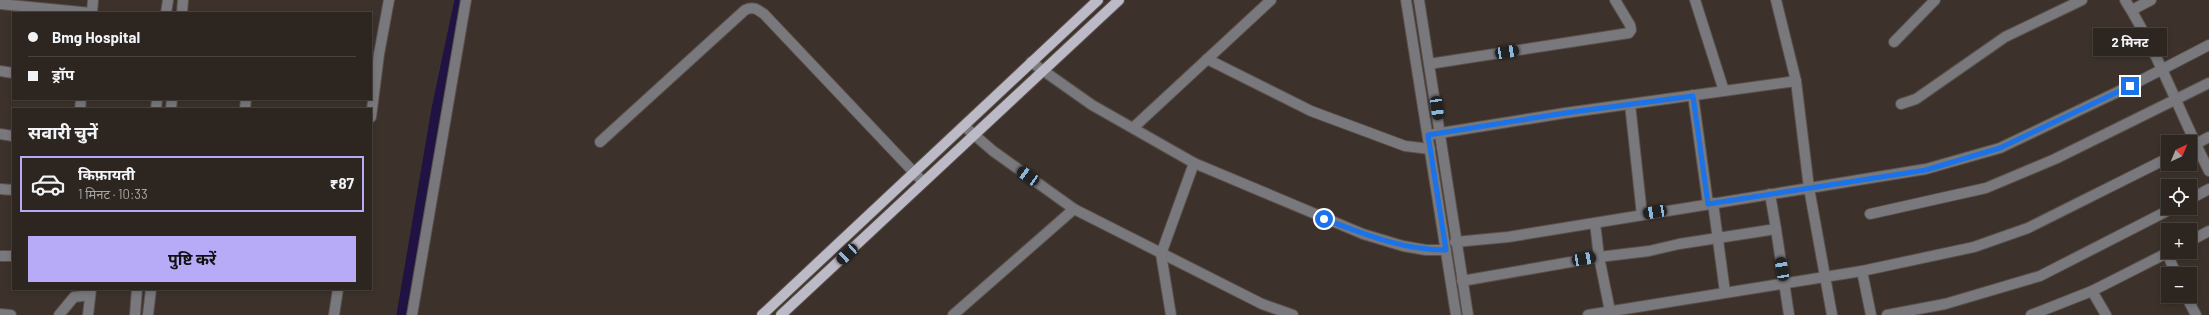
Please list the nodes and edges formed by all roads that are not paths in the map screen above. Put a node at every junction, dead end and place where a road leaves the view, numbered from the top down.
1 (93, 0) edge
2 (168, 0) edge
3 (183, 0) edge
4 (390, 0) edge
5 (466, 0) edge
6 (1098, 0) edge
7 (1119, 0) edge
8 (1271, 0) edge
9 (1406, 0) edge
10 (1419, 0) edge
11 (1615, 0) edge
12 (1695, 0) edge
13 (1776, 0) edge
14 (1934, 0) edge
15 (2082, 0) edge
16 (2125, 0) edge
17 (2151, 0) edge
18 (0, 4) edge
19 (2132, 10) junction
20 (81, 12) edge
21 (91, 12) edge
22 (166, 12) edge
23 (182, 12) edge
24 (1894, 42) dead end
25 (2209, 45) edge
26 (375, 54) edge
27 (1207, 59) junction
28 (1031, 62) junction
29 (1429, 64) junction
30 (1042, 70) junction
31 (2163, 70) junction
32 (0, 71) edge
33 (12, 73) edge
34 (1796, 81) junction
35 (2209, 83) edge
36 (1724, 91) junction
37 (1693, 96) junction
38 (2177, 100) junction
39 (1630, 104) junction
40 (1901, 104) dead end
41 (372, 108) edge
42 (964, 126) junction
43 (1134, 127) junction
44 (1440, 133) junction
45 (0, 134) edge
46 (973, 135) junction
47 (1428, 135) junction
48 (2189, 135) edge
49 (12, 136) edge
50 (2209, 137) edge
51 (600, 142) dead end
52 (2197, 144) edge
53 (1430, 149) junction
54 (2197, 152) edge
55 (2161, 162) edge
56 (1194, 163) junction
57 (2209, 171) edge
58 (914, 172) junction
59 (923, 182) junction
60 (1809, 188) junction
61 (0, 189) edge
62 (2209, 189) edge
63 (12, 190) edge
64 (1770, 194) junction
65 (2197, 195) edge
66 (1711, 204) junction
67 (1074, 209) junction
68 (1870, 214) dead end
69 (2161, 214) edge
70 (1642, 215) junction
71 (1595, 222) junction
72 (1776, 229) junction
73 (2209, 231) edge
74 (2197, 237) edge
75 (1718, 238) junction
76 (1455, 242) junction
77 (1446, 250) junction
78 (1161, 254) junction
79 (0, 256) edge
80 (12, 256) edge
81 (1599, 256) junction
82 (2161, 256) edge
83 (1862, 270) junction
84 (1824, 276) junction
85 (1462, 281) junction
86 (1784, 283) junction
87 (137, 290) edge
88 (151, 290) edge
89 (338, 290) edge
90 (2092, 290) junction
91 (91, 292) edge
92 (1725, 292) junction
93 (2190, 303) edge
94 (1262, 304) junction
95 (1610, 311) junction
96 (0, 314) edge
97 (11, 315) edge
98 (59, 315) edge
99 (88, 315) edge
100 (134, 315) edge
101 (148, 315) edge
102 (334, 315) edge
103 (412, 315) edge
104 (762, 315) edge
105 (781, 315) edge
106 (953, 315) edge
107 (1172, 315) edge
108 (1263, 315) edge
109 (1293, 315) edge
110 (1456, 315) edge
111 (1468, 315) edge
112 (1588, 315) edge
113 (1789, 315) edge
114 (1832, 315) edge
115 (1870, 315) edge
116 (1887, 315) edge
117 (2031, 315) edge
118 (2106, 315) edge
119 (2196, 315) edge

1 - 21 street
2 - 22 street
3 - 23 street
4 - 26 street
5 - 103 street
6 - 28 main road
7 - 30 main road
8 - 27 street
9 - 47 street
10 - 29 street
11 - 29 street
12 - 36 street
13 - 34 street
14 - 24 street
15 - 40 street
16 - 19 street
17 - 19 street
18 - 20 street
19 - 31 street
25 - 31 street
26 - 41 street
27 - 43 street
27 - 53 street
28 - 30 street
28 - 42 main road
29 - 44 street
30 - 43 street
30 - 46 main road
31 - 38 street
31 - 60 street
32 - 33 street
34 - 36 street
34 - 60 street
35 - 38 street
36 - 37 street
37 - 39 street
37 - 66 street
38 - 48 street
38 - 68 street
39 - 44 street
39 - 70 street
42 - 46 street
42 - 58 main road
43 - 56 street
44 - 47 street
44 - 76 street
45 - 49 street
46 - 59 main road
46 - 67 street
47 - 53 street
50 - 52 street
51 - 58 street
53 - 77 street
54 - 57 street
55 - 83 street
56 - 77 street
56 - 78 street
58 - 59 street
58 - 104 main road
59 - 105 main road
60 - 64 street
60 - 84 street
61 - 63 street
62 - 65 street
64 - 66 street
64 - 72 street
66 - 70 street
66 - 75 street
67 - 78 street
67 - 106 street
69 - 116 street
70 - 71 street
71 - 76 street
71 - 81 street
72 - 75 street
72 - 86 street
73 - 74 street
75 - 81 street
75 - 92 street
76 - 85 street
77 - 110 street
78 - 94 street
78 - 107 street
79 - 80 street
81 - 85 street
81 - 95 street
82 - 90 street
83 - 84 street
83 - 115 street
84 - 86 street
84 - 114 street
85 - 111 street
86 - 92 street
86 - 113 street
87 - 100 street
88 - 101 street
89 - 102 street
90 - 117 street
90 - 118 street
91 - 98 street
91 - 99 street
92 - 95 street
93 - 119 street
94 - 108 street
94 - 109 street
95 - 112 street
96 - 97 street

